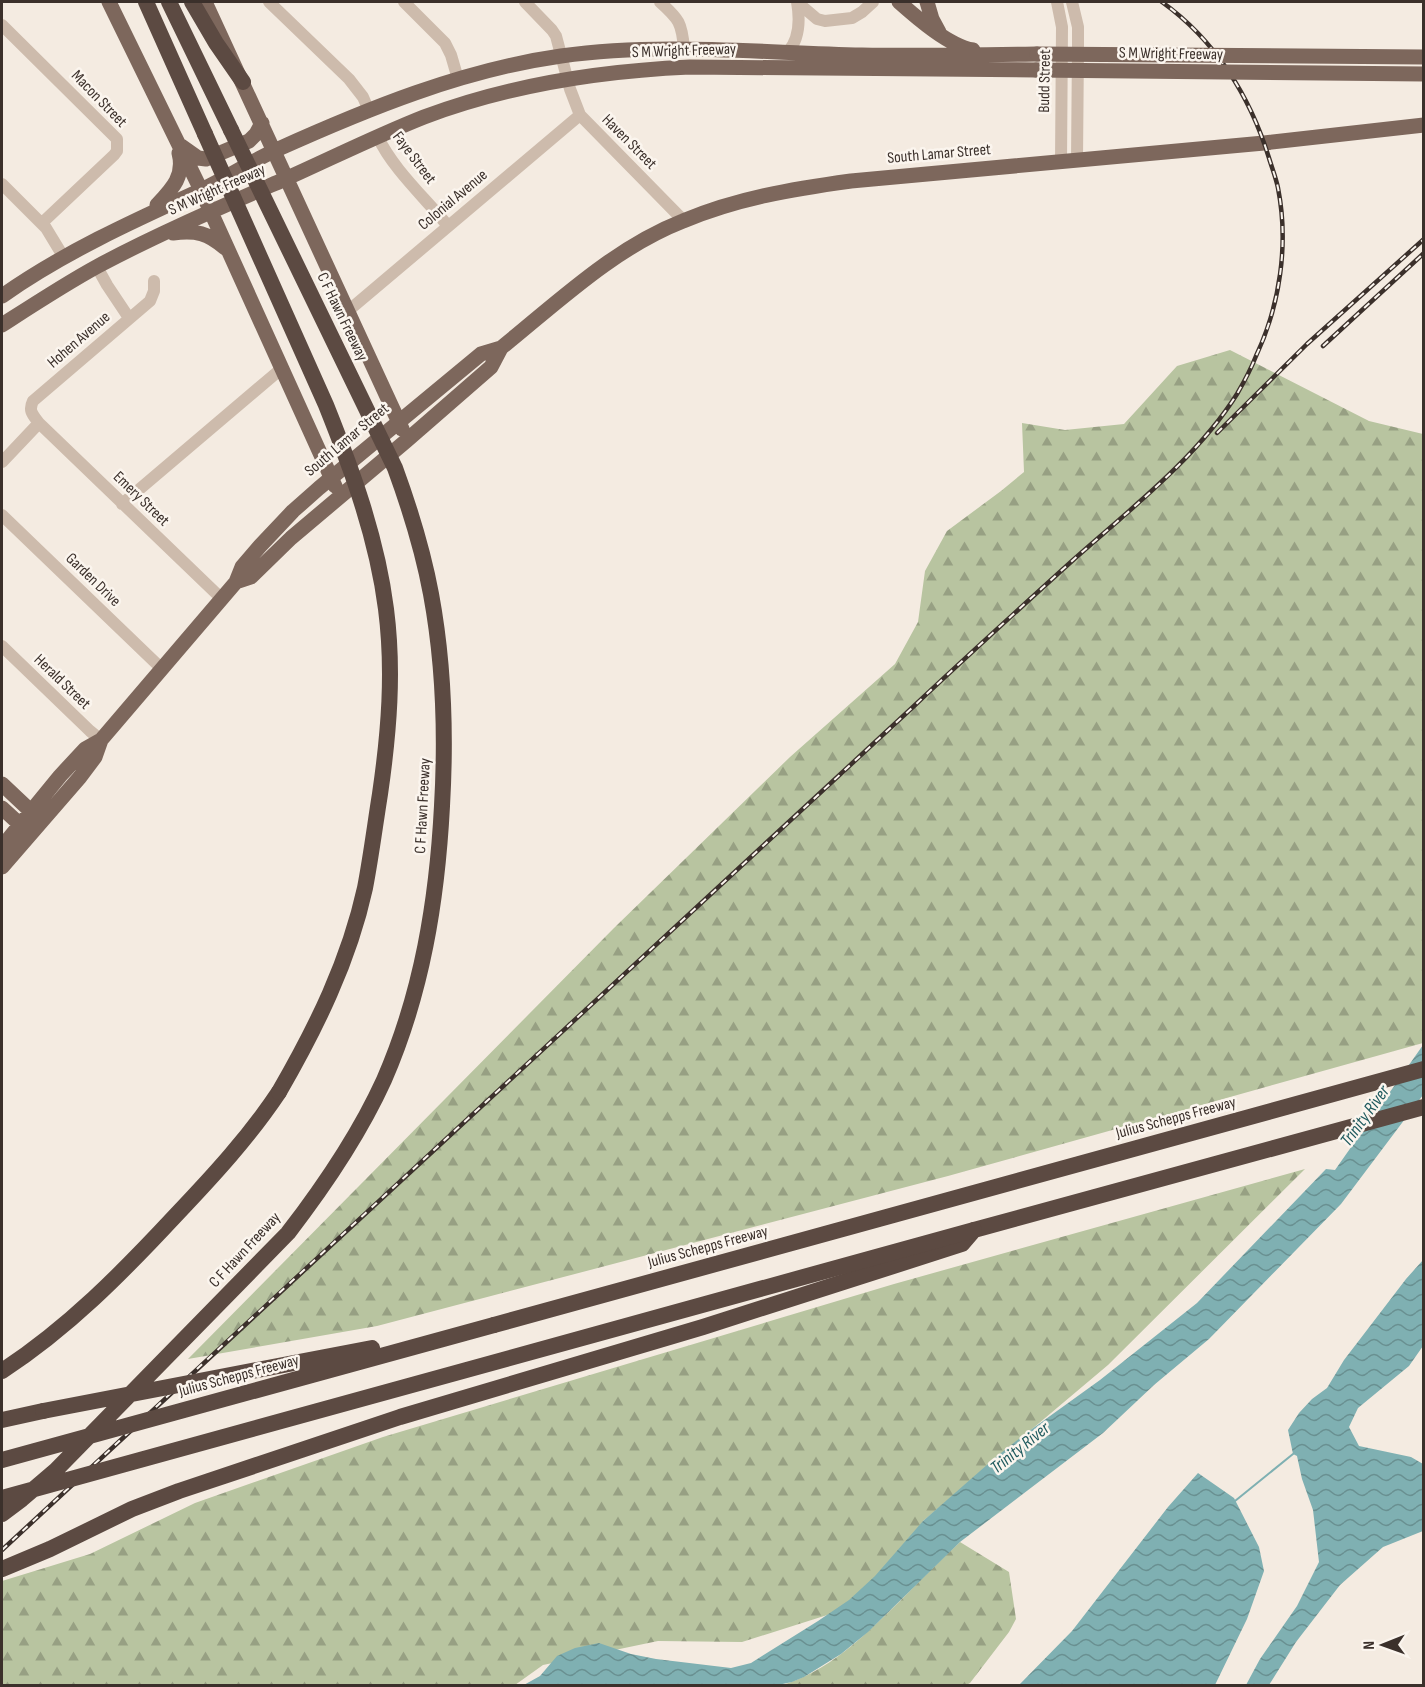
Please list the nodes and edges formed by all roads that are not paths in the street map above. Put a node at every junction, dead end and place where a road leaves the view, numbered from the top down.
1 (109, 2) edge
2 (146, 2) edge
3 (169, 2) edge
4 (192, 2) edge
5 (205, 2) edge
6 (269, 2) edge
7 (404, 2) edge
8 (525, 2) edge
9 (660, 2) edge
10 (797, 2) edge
11 (873, 2) edge
12 (899, 2) edge
13 (927, 2) edge
14 (1057, 2) edge
15 (1072, 2) edge
16 (2, 25) edge
17 (941, 35) junction
18 (684, 49) junction
19 (789, 52) junction
20 (1037, 54) junction
21 (562, 56) junction
22 (1424, 57) edge
23 (1424, 74) edge
24 (567, 78) junction
25 (458, 79) junction
26 (243, 82) junction
27 (369, 111) junction
28 (579, 115) junction
29 (262, 123) junction
30 (1424, 125) edge
31 (378, 137) junction
32 (176, 142) junction
33 (274, 151) junction
34 (1069, 161) junction
35 (287, 178) junction
36 (2, 184) edge
37 (201, 190) junction
38 (151, 211) junction
39 (210, 212) junction
40 (683, 220) junction
41 (42, 223) junction
42 (448, 226) junction
43 (161, 235) junction
44 (228, 251) junction
45 (63, 256) junction
46 (97, 267) junction
47 (154, 281) dead end
48 (2, 296) edge
49 (348, 311) junction
50 (129, 318) junction
51 (2, 325) edge
52 (501, 348) junction
53 (281, 369) junction
54 (399, 421) junction
55 (39, 423) junction
56 (408, 441) junction
57 (2, 462) edge
58 (331, 477) junction
59 (340, 496) junction
60 (122, 504) junction
61 (2, 515) edge
62 (236, 582) junction
63 (222, 599) junction
64 (2, 646) edge
65 (162, 669) junction
66 (101, 740) junction
67 (2, 784) edge
68 (2, 808) edge
69 (37, 816) junction
70 (25, 829) junction
71 (2, 847) edge
72 (2, 867) edge
73 (1424, 1069) edge
74 (1424, 1107) edge
75 (974, 1230) junction
76 (494, 1325) junction
77 (2, 1371) edge
78 (2, 1420) edge
79 (2, 1460) edge
80 (2, 1498) edge
81 (2, 1514) edge
82 (2, 1569) edge

1 - 32 main road
2 - 77 highway, bridge
3 - 81 highway, C F Hawn Freeway, bridge
4 - 26 highway
5 - 26 main road, C F Hawn Freeway
6 - 27 street
7 - 25 street
8 - 21 street, Haven Street
9 - 18 street
10 - 11 street
10 - 19 street
12 - 17 main road
13 - 17 main road
14 - 34 street, Budd Street
15 - 34 street, Budd Street
16 - 41 street, Macon Street
17 - 20 main road
18 - 19 main road, S M Wright Freeway
18 - 21 main road, S M Wright Freeway
19 - 20 main road, S M Wright Freeway
20 - 22 main road, S M Wright Freeway, bridge
21 - 24 street, Haven Street
21 - 25 main road, S M Wright Freeway
23 - 24 main road, S M Wright Freeway, bridge
24 - 28 street, Haven Street
24 - 31 main road, S M Wright Freeway
25 - 27 main road, S M Wright Freeway
26 - 29 main road, C F Hawn Freeway
27 - 33 main road, S M Wright Freeway
28 - 40 street, Haven Street
28 - 42 street, Colonial Avenue
29 - 32 main road
29 - 33 main road, C F Hawn Freeway
30 - 34 main road, South Lamar Street
31 - 35 main road, S M Wright Freeway
31 - 42 street, Faye Street
32 - 37 main road
32 - 38 main road
33 - 35 main road, C F Hawn Freeway
33 - 37 main road, S M Wright Freeway
34 - 40 main road, South Lamar Street
35 - 39 main road, S M Wright Freeway
35 - 49 main road, C F Hawn Freeway
36 - 41 street
37 - 38 main road, S M Wright Freeway
37 - 39 main road
38 - 45 main road, S M Wright Freeway
39 - 43 main road, S M Wright Freeway
39 - 44 main road
40 - 52 main road, South Lamar Street
41 - 45 street
42 - 49 street, Colonial Avenue
43 - 44 main road
43 - 46 main road, S M Wright Freeway
44 - 53 main road
45 - 48 main road, S M Wright Freeway
46 - 50 street
46 - 51 main road, S M Wright Freeway
47 - 50 street, Hohen Avenue
49 - 54 main road, C F Hawn Freeway
50 - 55 street, Hohen Avenue
52 - 54 main road, South Lamar Street
52 - 56 main road, South Lamar Street
53 - 58 main road
53 - 60 street
54 - 56 main road, C F Hawn Freeway
54 - 58 main road, South Lamar Street
55 - 57 street
55 - 60 street, Emery Street
56 - 59 main road, South Lamar Street
58 - 59 main road
58 - 62 main road, South Lamar Street
59 - 62 main road, South Lamar Street
60 - 63 street, Emery Street
61 - 65 street, Garden Drive
62 - 63 main road, South Lamar Street
63 - 65 main road, South Lamar Street
64 - 66 street, Herald Street
65 - 66 main road, South Lamar Street
66 - 69 main road, South Lamar Street
67 - 69 main road
68 - 70 main road
69 - 70 main road, South Lamar Street
70 - 71 main road, South Lamar Street
70 - 72 main road, South Lamar Street
73 - 76 highway, Julius Schepps Freeway
74 - 75 highway
75 - 80 highway, bridge
75 - 82 highway
76 - 78 highway, bridge
76 - 79 highway, Julius Schepps Freeway, bridge

